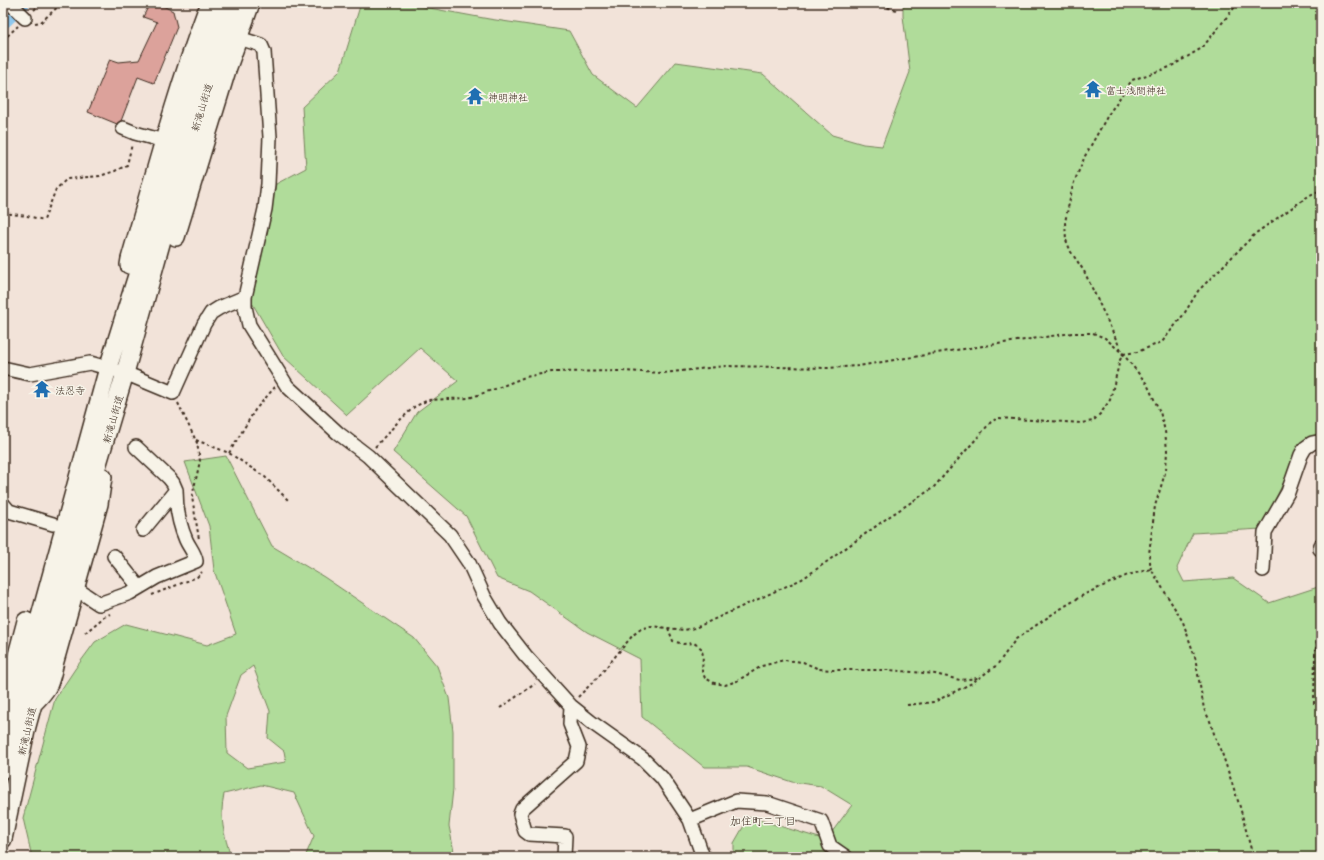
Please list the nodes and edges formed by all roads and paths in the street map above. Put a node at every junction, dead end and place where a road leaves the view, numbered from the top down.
1 (11, 3) edge
2 (62, 3) edge
3 (210, 3) edge
4 (222, 3) edge
5 (238, 3) edge
6 (251, 3) edge
7 (870, 3) edge
8 (1238, 3) edge
9 (897, 10) dead end
10 (23, 16) junction
11 (239, 38) junction
12 (3, 40) edge
13 (123, 128) dead end
14 (135, 133) junction
15 (164, 141) junction
16 (1321, 190) edge
17 (3, 214) edge
18 (148, 295) junction
19 (245, 298) junction
20 (122, 323) junction
21 (1123, 354) junction
22 (3, 368) edge
23 (108, 368) junction
24 (125, 373) junction
25 (282, 378) junction
26 (108, 432) junction
27 (195, 439) dead end
28 (87, 442) junction
29 (1321, 442) edge
30 (136, 447) dead end
31 (229, 454) junction
32 (368, 456) junction
33 (176, 490) junction
34 (289, 500) dead end
35 (3, 504) edge
36 (53, 524) junction
37 (143, 530) dead end
38 (1320, 547) edge
39 (114, 556) dead end
40 (1151, 569) junction
41 (1263, 570) dead end
42 (139, 587) junction
43 (75, 588) junction
44 (1321, 590) edge
45 (1321, 616) edge
46 (668, 627) junction
47 (545, 677) junction
48 (979, 678) junction
49 (33, 704) junction
50 (1314, 704) dead end
51 (907, 705) dead end
52 (570, 706) junction
53 (500, 708) dead end
54 (3, 714) edge
55 (3, 769) edge
56 (690, 820) junction
57 (3, 840) edge
58 (564, 857) edge
59 (703, 857) edge
60 (846, 857) edge
61 (1253, 857) edge

1 - 10 street
2 - 10 path
3 - 15 main road
4 - 20 main road, 新滝山街道
5 - 18 main road, 新滝山街道
6 - 11 main road
7 - 9 path
8 - 21 path
10 - 12 path
11 - 18 main road
11 - 19 street
13 - 14 street
14 - 15 street
14 - 17 path
15 - 20 main road
16 - 21 path
18 - 24 main road, 新滝山街道
19 - 24 street
19 - 25 street
20 - 23 main road, 新滝山街道
21 - 32 path
21 - 40 path
21 - 46 path
22 - 23 street
23 - 24 street
23 - 28 main road, 新滝山街道
24 - 26 main road, 新滝山街道
25 - 31 path
25 - 32 street
26 - 43 main road
26 - 49 main road, 新滝山街道
27 - 31 path
28 - 36 main road
28 - 55 main road, 新滝山街道
29 - 41 street
30 - 33 street
31 - 34 path
32 - 47 street
33 - 37 street
33 - 42 street
35 - 36 street
36 - 54 main road
38 - 44 path
39 - 42 street
40 - 48 path
40 - 61 path
42 - 43 street
43 - 49 main road
45 - 50 path
46 - 48 path
46 - 52 path
47 - 52 street
47 - 53 path
48 - 51 path
49 - 57 main road, 新滝山街道
52 - 56 street
52 - 58 street
56 - 59 street
56 - 60 street

